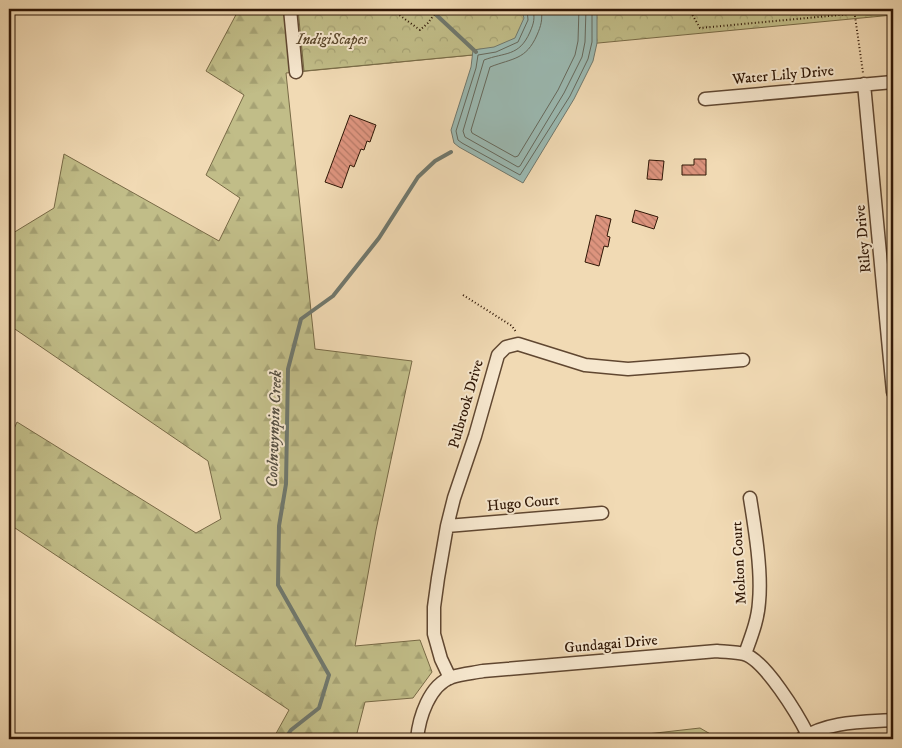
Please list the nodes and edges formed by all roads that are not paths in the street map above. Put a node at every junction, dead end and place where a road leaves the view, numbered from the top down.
1 (290, 9) edge
2 (296, 72) dead end
3 (864, 79) junction
4 (893, 82) edge
5 (704, 99) dead end
6 (890, 329) edge
7 (743, 360) dead end
8 (893, 392) edge
9 (750, 498) dead end
10 (602, 512) dead end
11 (447, 526) junction
12 (745, 654) junction
13 (450, 678) junction
14 (893, 720) edge
15 (805, 737) edge
16 (418, 739) edge

1 - 2 street
3 - 4 street, Water Lily Drive
3 - 5 street, Water Lily Drive
3 - 6 street, Riley Drive
6 - 8 street, Riley Drive
7 - 11 street, Pulbrook Drive
9 - 12 street, Molton Court
10 - 11 street, Hugo Court
11 - 13 street, Pulbrook Drive
12 - 13 street, Gundagai Drive
12 - 15 street
13 - 16 street
14 - 15 street

